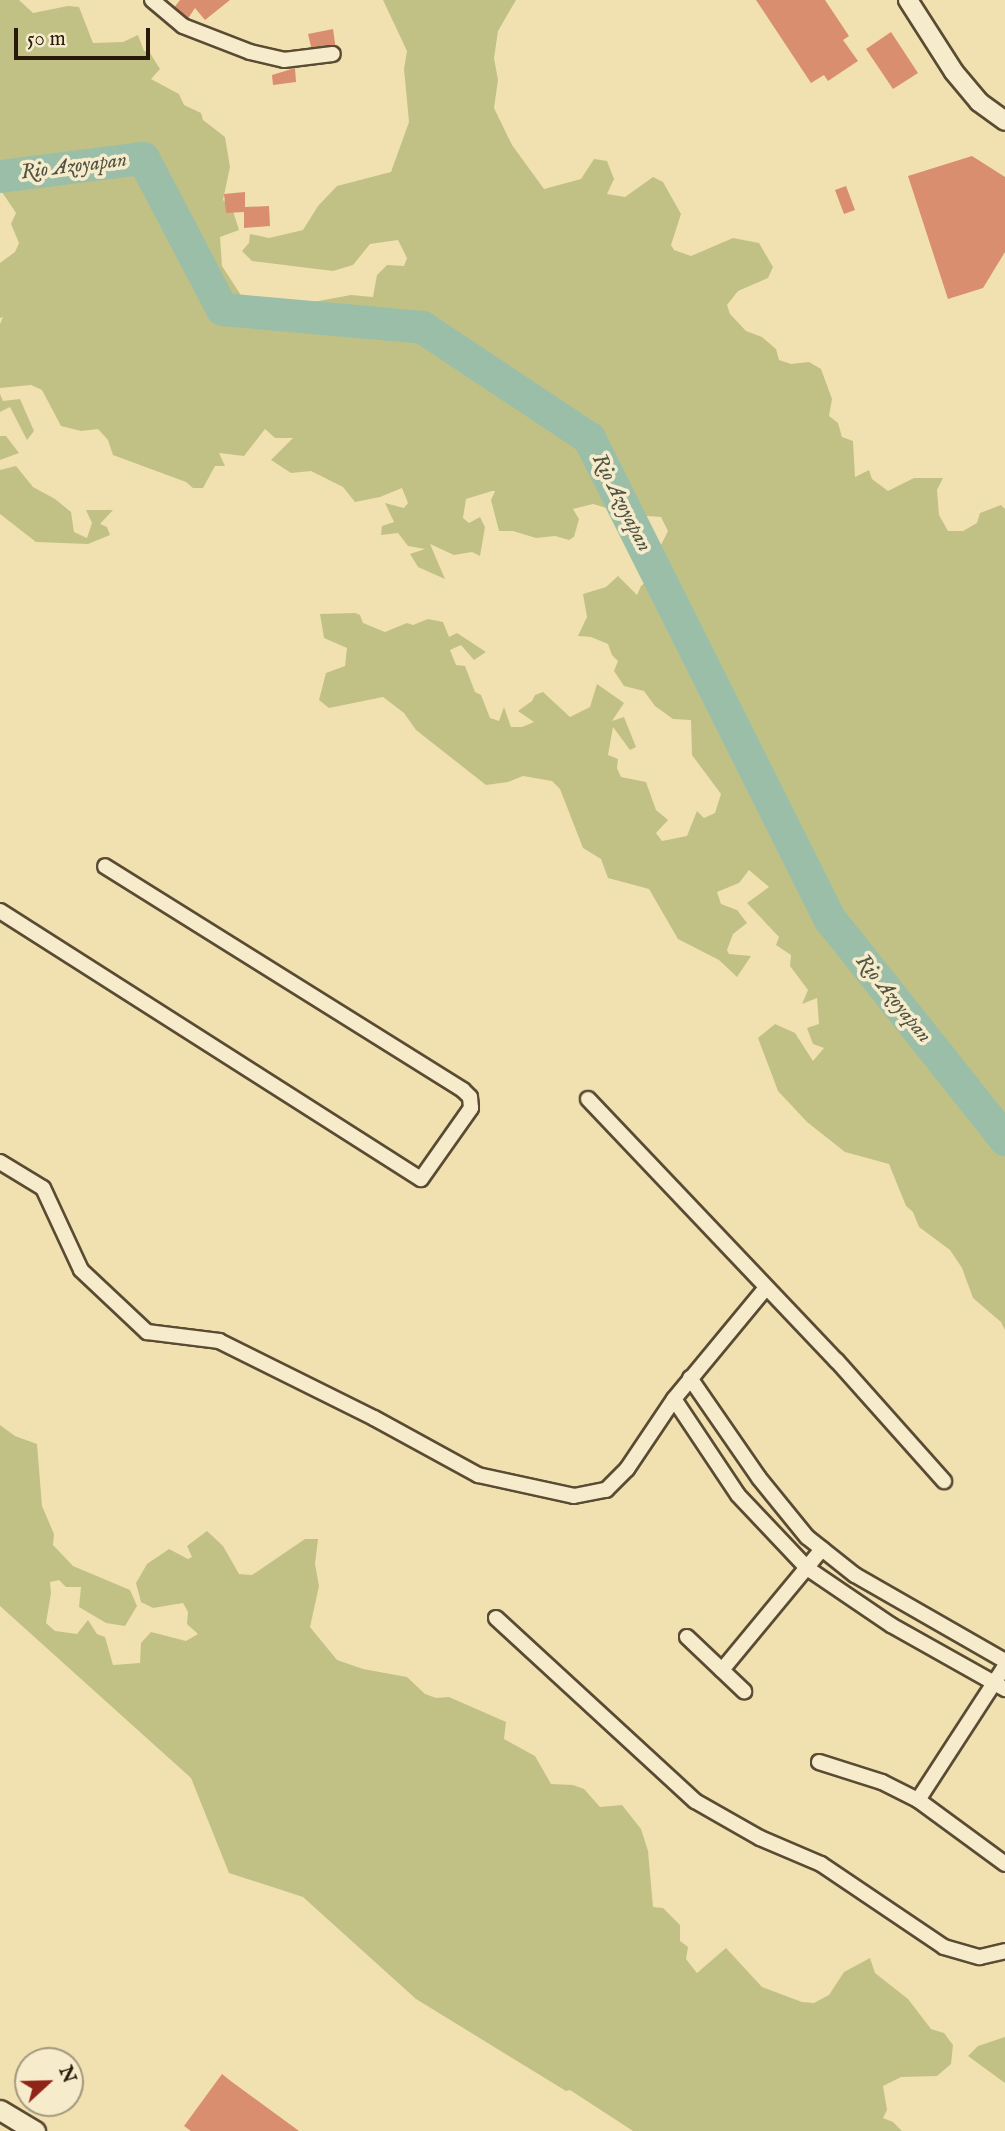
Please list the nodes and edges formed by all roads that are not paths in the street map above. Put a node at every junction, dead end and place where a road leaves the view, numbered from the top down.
1 (152, 0) edge
2 (908, 0) edge
3 (333, 54) dead end
4 (1005, 121) edge
5 (105, 866) dead end
6 (0, 911) edge
7 (588, 1100) dead end
8 (0, 1162) edge
9 (765, 1289) junction
10 (690, 1378) junction
11 (674, 1399) junction
12 (944, 1481) dead end
13 (822, 1549) junction
14 (807, 1567) junction
15 (496, 1618) dead end
16 (687, 1637) dead end
17 (1005, 1664) edge
18 (722, 1670) junction
19 (1000, 1686) edge
20 (744, 1691) dead end
21 (819, 1762) dead end
22 (918, 1800) junction
23 (1005, 1864) edge
24 (1005, 1951) edge
25 (0, 2110) edge
26 (35, 2131) edge

1 - 3 street
2 - 4 street
5 - 6 street
7 - 9 street
8 - 11 street
9 - 10 street
9 - 12 street
10 - 11 street
10 - 13 street
11 - 14 street
13 - 14 street
13 - 17 street
14 - 18 street
14 - 19 street
15 - 24 street
16 - 18 street
17 - 19 street
18 - 20 street
19 - 22 street
21 - 22 street
22 - 23 street
25 - 26 main road

